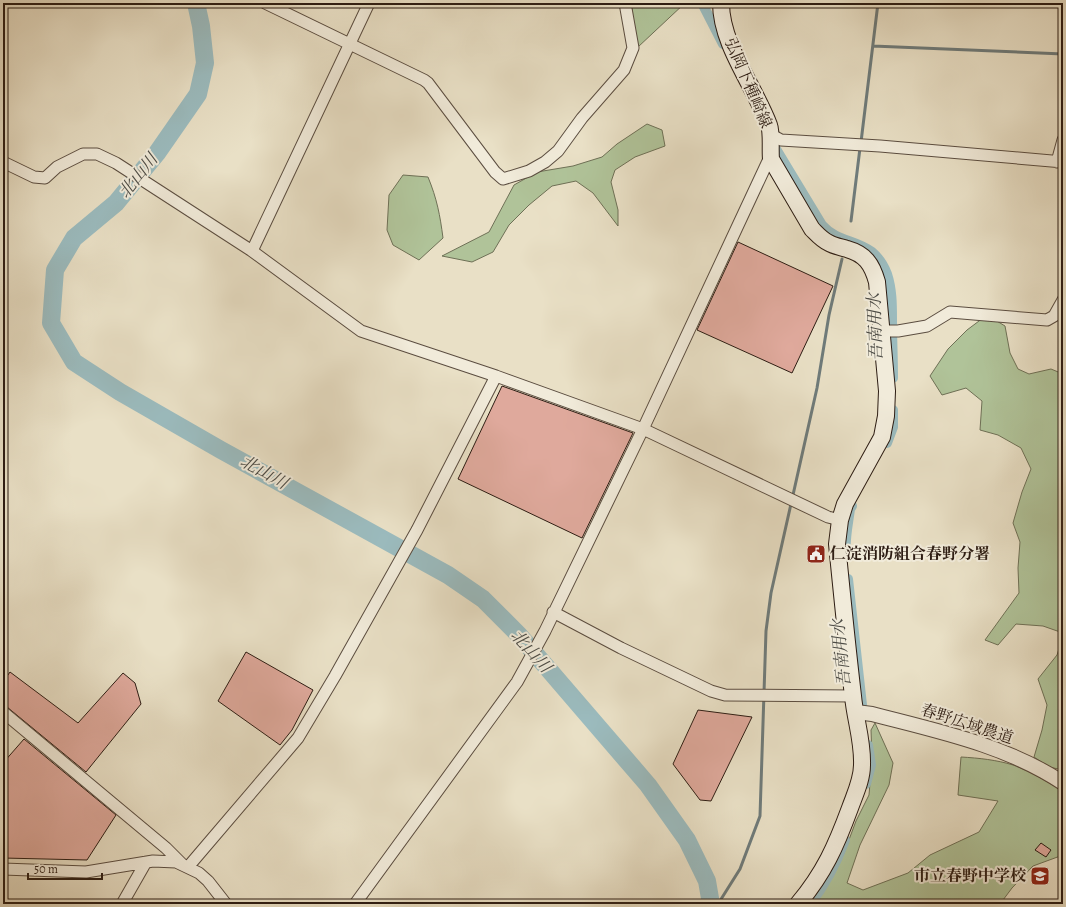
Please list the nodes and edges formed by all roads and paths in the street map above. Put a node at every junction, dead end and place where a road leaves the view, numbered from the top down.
1 (265, 3) edge
2 (369, 3) edge
3 (625, 3) edge
4 (721, 3) edge
5 (349, 44) junction
6 (1063, 140) edge
7 (770, 145) junction
8 (3, 162) edge
9 (1060, 162) edge
10 (252, 251) junction
11 (1063, 300) edge
12 (883, 331) junction
13 (496, 376) junction
14 (643, 429) junction
15 (840, 520) junction
16 (553, 612) junction
17 (853, 696) junction
18 (3, 712) edge
19 (856, 712) junction
20 (1063, 783) edge
21 (146, 862) junction
22 (185, 865) junction
23 (3, 869) edge
24 (122, 904) edge
25 (226, 904) edge
26 (355, 904) edge
27 (798, 904) edge

1 - 5 street
2 - 5 street
3 - 5 street
4 - 7 main road, 弘岡下種崎線
5 - 10 street
6 - 9 street
7 - 9 street
7 - 12 main road, 弘岡下種崎線
7 - 14 street
8 - 10 street
10 - 13 street
11 - 12 street
12 - 15 main road, 弘岡下種崎線
13 - 14 street
13 - 22 street
14 - 15 street
14 - 16 street
15 - 17 main road, 弘岡下種崎線
16 - 17 street
16 - 26 street
17 - 19 main road, 弘岡下種崎線
18 - 22 street
19 - 20 street, 春野広域農道
19 - 27 main road, 弘岡下種崎線
21 - 22 street
21 - 23 street
21 - 24 street
22 - 25 street

